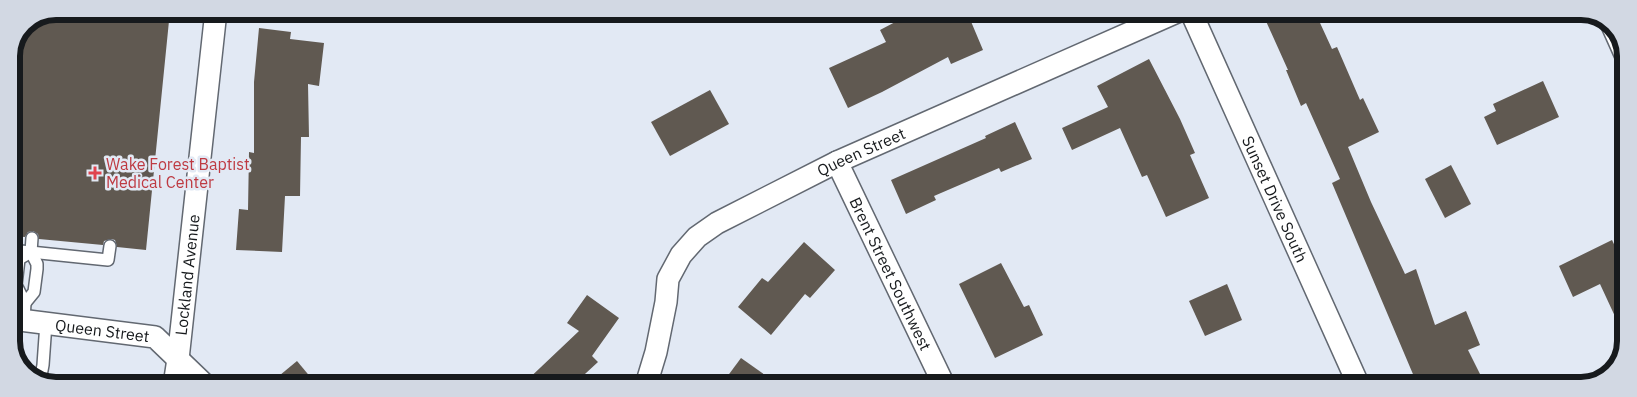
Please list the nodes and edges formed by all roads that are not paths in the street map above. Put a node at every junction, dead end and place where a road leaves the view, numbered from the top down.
1 (215, 20) edge
2 (1159, 20) edge
3 (1195, 20) edge
4 (837, 162) junction
5 (32, 238) dead end
6 (110, 246) dead end
7 (20, 251) edge
8 (31, 252) junction
9 (20, 259) edge
10 (20, 314) edge
11 (46, 323) junction
12 (178, 359) junction
13 (41, 374) edge
14 (175, 377) edge
15 (197, 377) edge
16 (648, 377) edge
17 (940, 377) edge
18 (1355, 377) edge

1 - 12 street, Lockland Avenue
2 - 4 street, Queen Street
3 - 18 street, Sunset Drive South
4 - 16 street, Queen Street
4 - 17 street, Brent Street Southwest
5 - 8 lane
6 - 8 lane
7 - 8 lane
8 - 9 lane
8 - 10 lane
10 - 11 street, Queen Street
11 - 12 street, Queen Street
11 - 13 lane
12 - 14 street, Lockland Avenue
12 - 15 street, Queen Street

